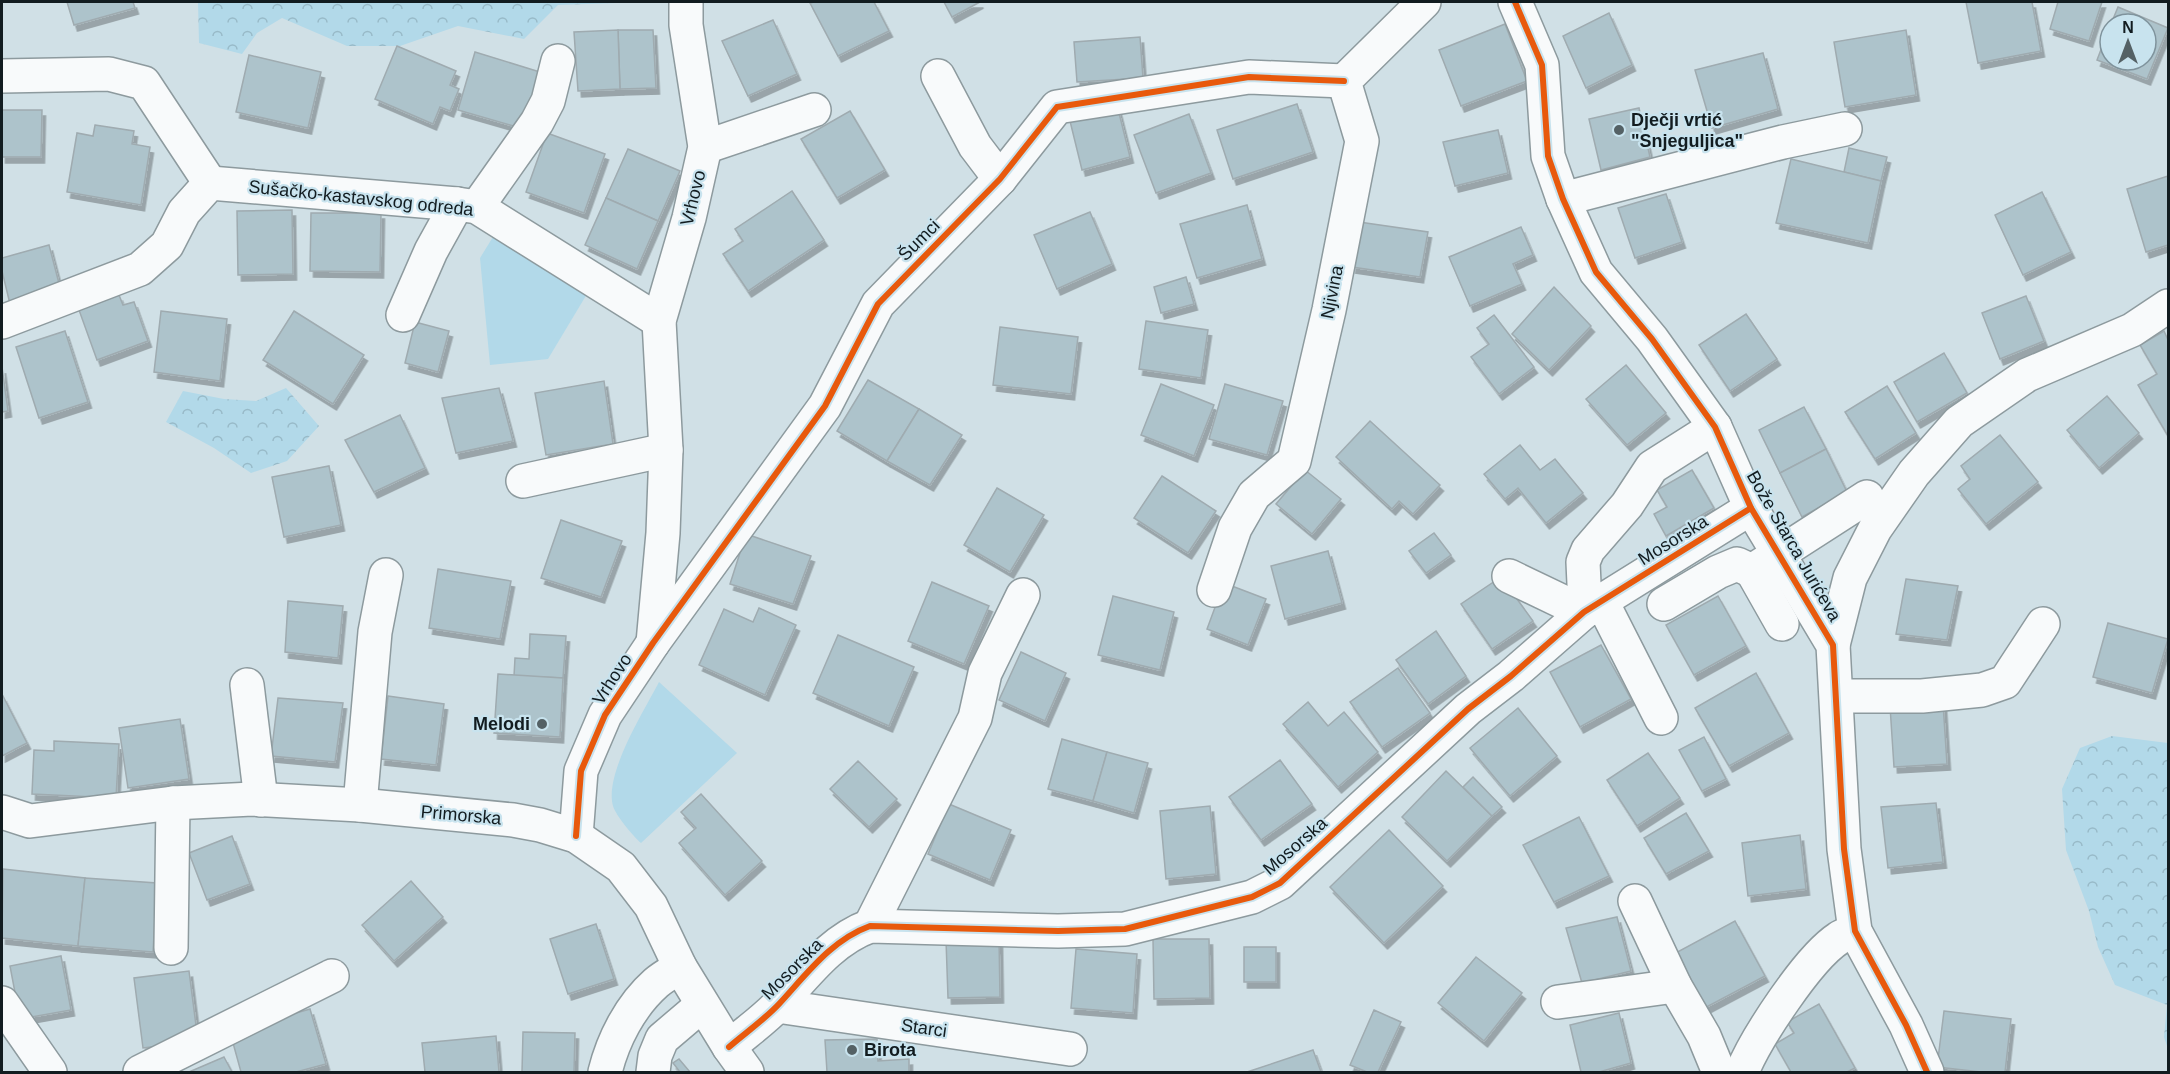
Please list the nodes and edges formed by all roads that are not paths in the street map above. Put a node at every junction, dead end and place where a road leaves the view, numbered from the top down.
1 (686, 2) edge
2 (1424, 2) edge
3 (1515, 2) edge
4 (558, 61) dead end
5 (2, 76) edge
6 (938, 76) dead end
7 (1344, 81) junction
8 (814, 110) dead end
9 (1845, 129) dead end
10 (705, 147) junction
11 (1000, 179) junction
12 (210, 183) junction
13 (1563, 199) junction
14 (467, 205) junction
15 (2169, 306) edge
16 (403, 315) dead end
17 (659, 321) junction
18 (2, 322) edge
19 (1715, 427) junction
20 (666, 450) junction
21 (523, 481) dead end
22 (1867, 497) dead end
23 (1751, 508) junction
24 (1765, 562) junction
25 (386, 574) dead end
26 (1509, 576) dead end
27 (1214, 590) dead end
28 (1023, 596) dead end
29 (1664, 604) dead end
30 (1592, 608) junction
31 (1782, 624) dead end
32 (2043, 624) dead end
33 (653, 643) junction
34 (1833, 645) junction
35 (247, 685) dead end
36 (1837, 696) junction
37 (1661, 718) dead end
38 (261, 800) junction
39 (173, 803) junction
40 (360, 806) junction
41 (2, 812) edge
42 (576, 837) junction
43 (1635, 901) dead end
44 (870, 926) junction
45 (1856, 931) junction
46 (171, 948) dead end
47 (680, 968) junction
48 (332, 976) dead end
49 (1675, 986) junction
50 (1558, 1002) dead end
51 (2, 1003) edge
52 (702, 1005) junction
53 (777, 1006) junction
54 (1070, 1049) dead end
55 (738, 1060) edge
56 (1723, 1070) edge
57 (50, 1072) edge
58 (140, 1072) edge
59 (605, 1072) edge
60 (653, 1072) edge
61 (1927, 1072) edge

1 - 10 street, Vrhovo
2 - 7 street
3 - 13 street, Bože Starca Jurićeva
4 - 14 street
5 - 12 street
6 - 11 street
7 - 11 street, Šumci
7 - 27 street, Njivina
8 - 10 street, Vrhovo
9 - 13 street
10 - 17 street, Vrhovo
11 - 33 street, Šumci
12 - 14 street, Sušačko-kastavskog odreda
12 - 18 street
13 - 19 street, Bože Starca Jurićeva
14 - 16 street
14 - 17 street, Sušačko-kastavskog odreda
15 - 34 street
17 - 20 street, Vrhovo
19 - 23 street, Bože Starca Jurićeva
19 - 30 street
20 - 21 street
20 - 33 street, Vrhovo
22 - 24 street
23 - 24 street, Bože Starca Jurićeva
23 - 30 street, Mosorska
24 - 29 street
24 - 31 street
24 - 34 street, Bože Starca Jurićeva
25 - 40 street
26 - 30 street
28 - 44 street
30 - 37 street
30 - 44 street, Mosorska
32 - 36 street
33 - 42 street, Vrhovo
34 - 36 street, Bože Starca Jurićeva
35 - 38 street
36 - 45 street, Bože Starca Jurićeva
38 - 39 street, Primorska
38 - 40 street, Primorska
39 - 41 street, Primorska
39 - 46 street
40 - 42 street, Primorska
42 - 47 street, Primorska
43 - 49 street
44 - 53 street, Mosorska
45 - 56 street
45 - 61 street, Bože Starca Jurićeva
47 - 52 street, Primorska
47 - 59 street
48 - 58 street
49 - 50 street
49 - 56 street
51 - 57 street
52 - 55 street, Primorska
52 - 60 street
53 - 54 street, Starci
53 - 55 street, Mosorska

